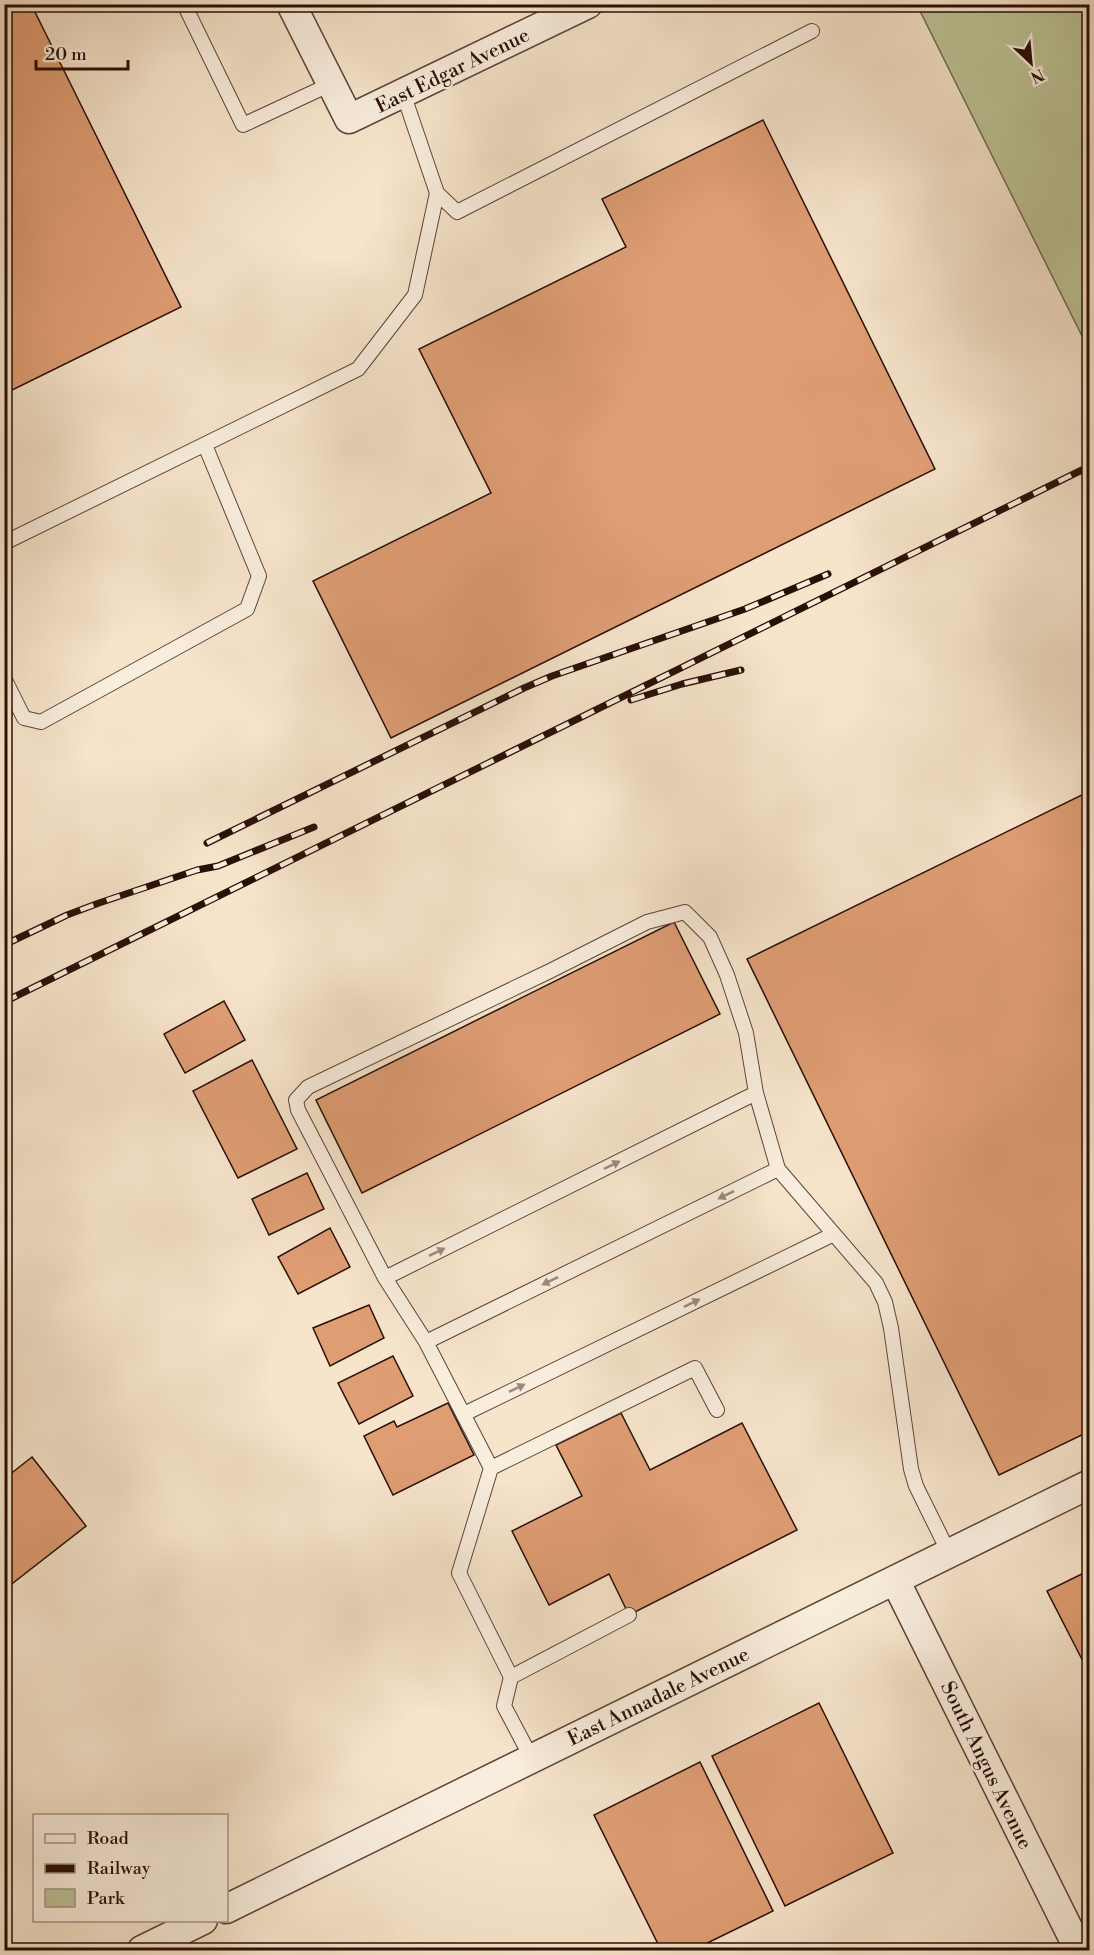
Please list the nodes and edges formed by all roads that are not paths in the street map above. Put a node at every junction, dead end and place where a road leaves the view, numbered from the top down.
1 (184, 4) edge
2 (291, 4) edge
3 (588, 4) edge
4 (812, 31) dead end
5 (331, 84) junction
6 (404, 93) junction
7 (436, 193) junction
8 (205, 445) junction
9 (4, 543) edge
10 (4, 678) edge
11 (756, 1093) junction
12 (778, 1169) junction
13 (834, 1234) junction
14 (385, 1278) junction
15 (426, 1342) junction
16 (717, 1410) dead end
17 (464, 1414) junction
18 (491, 1468) junction
19 (1089, 1484) edge
20 (949, 1553) junction
21 (895, 1580) junction
22 (629, 1615) dead end
23 (511, 1677) junction
24 (532, 1759) junction
25 (228, 1908) edge
26 (199, 1922) edge
27 (142, 1950) edge
28 (1079, 1950) edge

1 - 5 lane
2 - 5 street
3 - 6 street, East Edgar Avenue
4 - 7 lane
5 - 6 street, East Edgar Avenue
6 - 7 lane
7 - 8 lane
8 - 9 lane
8 - 10 lane
11 - 12 lane
14 -> 11 lane
11 - 14 lane
12 - 13 lane
12 -> 15 lane
17 -> 13 lane
13 - 20 lane
14 - 15 lane
15 - 17 lane
16 - 18 lane
17 - 18 lane
18 - 23 lane
19 - 20 street, East Annadale Avenue
20 - 21 street, East Annadale Avenue
21 - 24 street, East Annadale Avenue
21 - 28 street, South Angus Avenue
22 - 23 lane
23 - 24 lane
24 - 25 street, East Annadale Avenue
26 - 27 street

